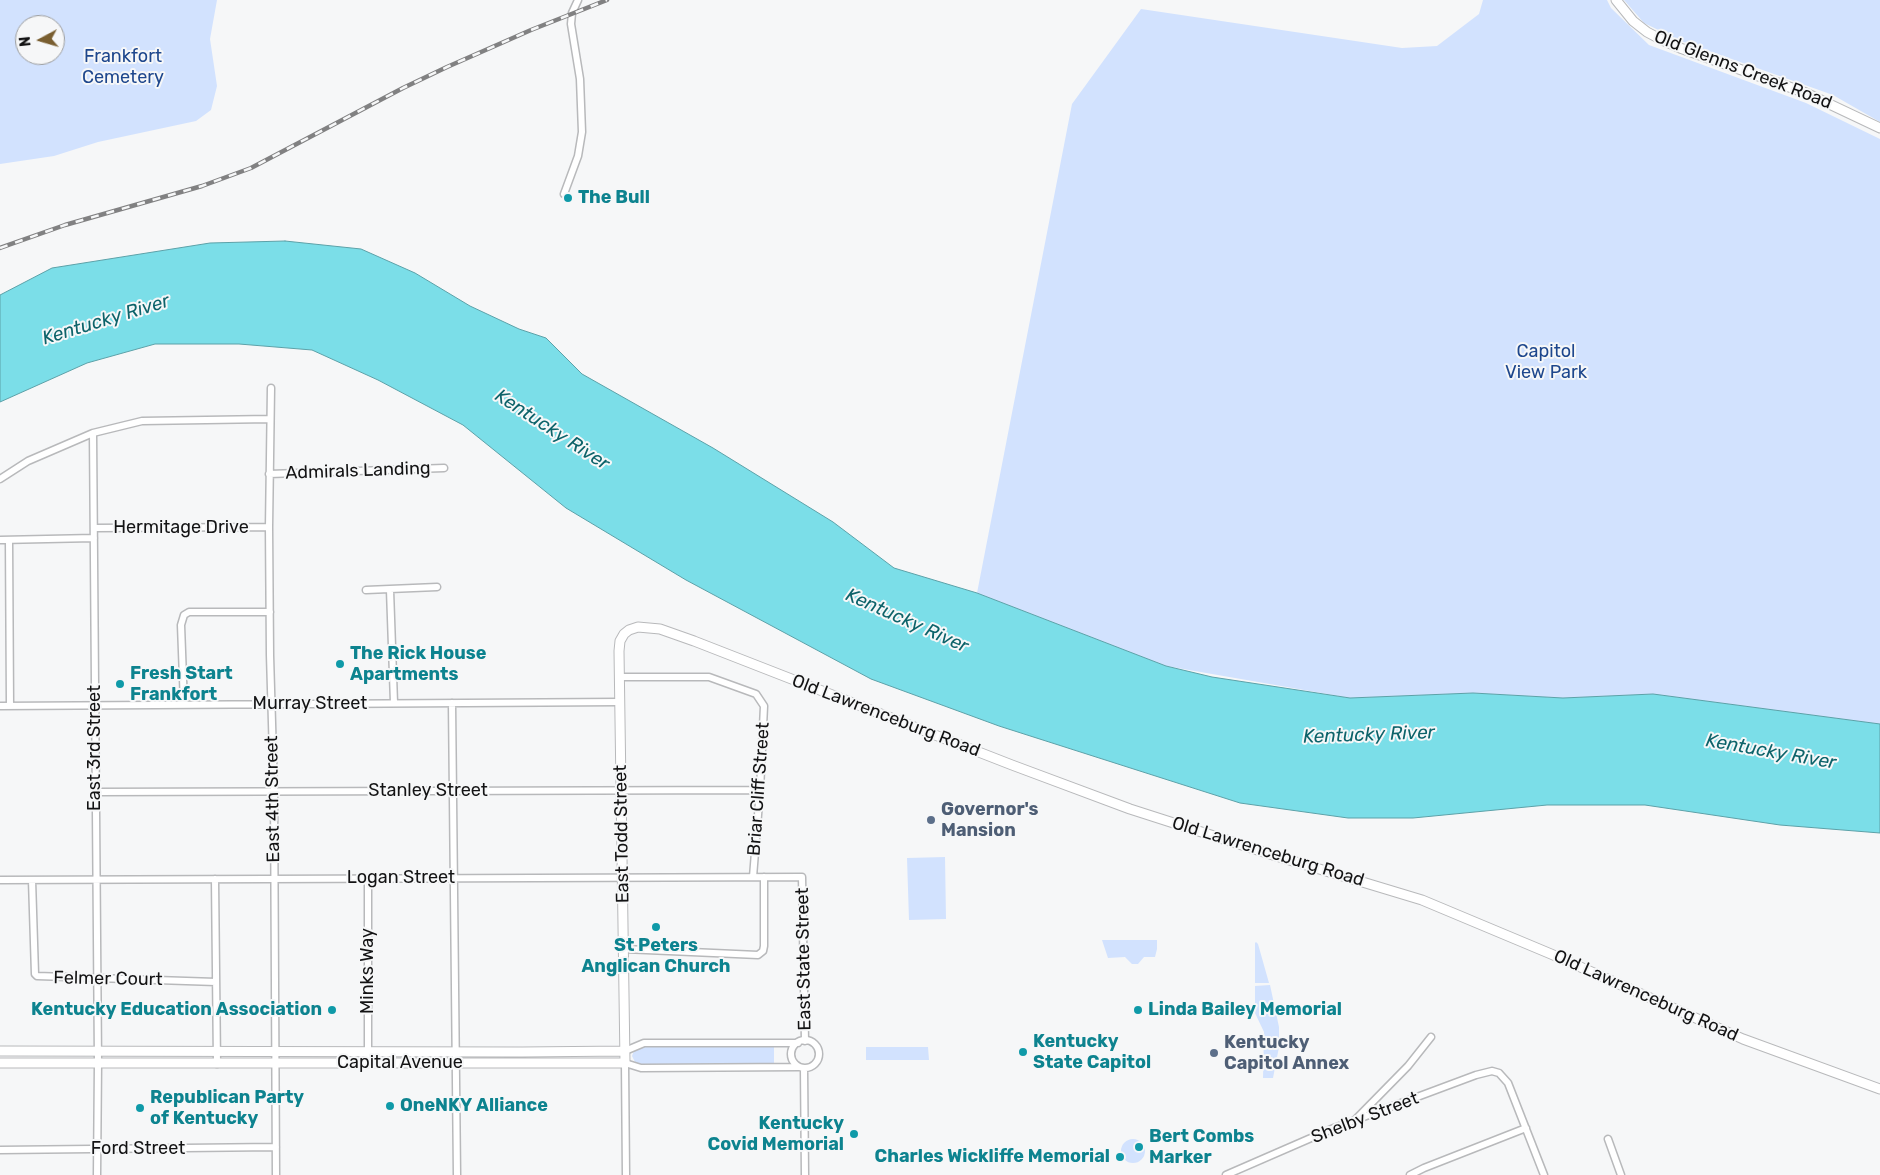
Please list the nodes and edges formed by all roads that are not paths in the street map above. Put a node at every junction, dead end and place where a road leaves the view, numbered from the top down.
1 (578, 0) edge
2 (1616, 0) edge
3 (1880, 128) edge
4 (564, 194) dead end
5 (271, 388) dead end
6 (270, 419) junction
7 (93, 433) junction
8 (444, 468) dead end
9 (269, 474) junction
10 (0, 480) edge
11 (269, 527) junction
12 (94, 528) junction
13 (94, 538) junction
14 (0, 540) edge
15 (9, 540) junction
16 (437, 587) dead end
17 (366, 590) dead end
18 (390, 590) junction
19 (270, 612) junction
20 (650, 628) joint
21 (620, 677) junction
22 (620, 702) junction
23 (394, 703) junction
24 (452, 703) junction
25 (272, 704) junction
26 (95, 705) junction
27 (184, 705) junction
28 (0, 706) edge
29 (10, 706) junction
30 (620, 790) junction
31 (760, 790) junction
32 (274, 791) junction
33 (453, 791) junction
34 (96, 792) junction
35 (622, 877) junction
36 (753, 877) junction
37 (764, 877) junction
38 (802, 877) joint
39 (368, 878) junction
40 (454, 878) junction
41 (215, 879) junction
42 (274, 879) junction
43 (0, 880) edge
44 (32, 880) junction
45 (96, 880) junction
46 (624, 949) junction
47 (97, 978) junction
48 (216, 982) junction
49 (1432, 1037) dead end
50 (805, 1041) junction
51 (798, 1043) junction
52 (625, 1050) junction
53 (0, 1051) edge
54 (98, 1051) junction
55 (275, 1051) junction
56 (217, 1052) junction
57 (368, 1052) junction
58 (456, 1052) junction
59 (0, 1063) edge
60 (98, 1063) junction
61 (368, 1063) junction
62 (456, 1063) junction
63 (626, 1063) junction
64 (217, 1064) junction
65 (276, 1064) junction
66 (802, 1067) junction
67 (1880, 1088) edge
68 (1353, 1122) junction
69 (1526, 1128) junction
70 (1608, 1139) dead end
71 (276, 1147) junction
72 (96, 1149) junction
73 (0, 1150) edge
74 (97, 1175) edge
75 (276, 1175) edge
76 (457, 1175) edge
77 (626, 1175) edge
78 (806, 1175) edge
79 (1226, 1175) edge
80 (1410, 1175) edge
81 (1544, 1175) edge
82 (1621, 1175) edge

1 - 4 street
2 - 3 main road, Old Glenns Creek Road
5 - 6 street, Admirals Landing
6 - 7 street
6 - 9 street, Admirals Landing
7 - 10 street
7 - 12 street, East 3rd Street
8 - 9 street, Admirals Landing
9 - 11 street, East 4th Street
11 - 12 street, Hermitage Drive
11 - 19 street, East 4th Street
12 - 13 street, East 3rd Street
13 - 15 street
13 - 26 street, East 3rd Street
14 - 15 street
15 - 29 street
16 - 18 street
17 - 18 street
18 - 23 street
19 - 25 street, East 4th Street
19 - 27 street
20 - 21 main road, East Todd Street
20 - 67 main road, Old Lawrenceburg Road
21 - 22 main road, East Todd Street
21 - 31 street, Briar Cliff Street
22 - 24 street, Murray Street
22 - 30 main road, East Todd Street
23 - 24 street, Murray Street
23 - 25 street, Murray Street
24 - 33 street
25 - 27 street, Murray Street
25 - 32 street, East 4th Street
26 - 27 street, Murray Street
26 - 29 street, Murray Street
26 - 34 street, East 3rd Street
28 - 29 street, Murray Street
30 - 31 street, Stanley Street
30 - 33 street, Stanley Street
30 - 35 main road, East Todd Street
31 - 36 street, Briar Cliff Street
32 - 33 street, Stanley Street
32 - 34 street, Stanley Street
32 - 42 street, East 4th Street
33 - 40 street
34 - 45 street, East 3rd Street
35 - 36 street, Logan Street
35 - 40 street, Logan Street
35 - 46 main road, East Todd Street
36 - 37 street, Logan Street
37 - 38 street, Logan Street
37 - 46 street
38 - 50 street, East State Street
39 - 40 street, Logan Street
39 - 42 street, Logan Street
39 - 57 street, Minks Way
40 - 58 street
41 - 42 street, Logan Street
41 - 45 street, Logan Street
41 - 48 street
42 - 55 street, East 4th Street
43 - 44 street, Logan Street
44 - 45 street, Logan Street
44 - 47 street, Felmer Court
45 - 47 street, East 3rd Street
46 - 52 main road, East Todd Street
47 - 48 street, Felmer Court
47 - 54 street, East 3rd Street
48 - 56 street
49 - 68 street
50 - 51 street, Capital Avenue
50 - 66 street
51 - 52 street, Capital Avenue
51 - 66 street
52 - 58 main road, Capital Avenue
52 - 63 main road, East Todd Street
53 - 54 main road, Capital Avenue
54 - 56 main road, Capital Avenue
54 - 60 street, East 3rd Street
55 - 56 main road, Capital Avenue
55 - 57 main road, Capital Avenue
55 - 65 street, East 4th Street
56 - 64 street
57 - 58 main road, Capital Avenue
57 - 61 street, Minks Way
58 - 62 street
59 - 60 main road, Capital Avenue
60 - 64 main road, Capital Avenue
60 - 72 street, East 3rd Street
61 - 62 main road, Capital Avenue
61 - 65 main road, Capital Avenue
62 - 63 main road, Capital Avenue
62 - 76 street
63 - 66 street, Capital Avenue
63 - 77 street
64 - 65 main road, Capital Avenue
65 - 71 street, East 4th Street
66 - 78 street
68 - 69 street, Shelby Street
68 - 79 street, Shelby Street
69 - 80 street
69 - 81 street
70 - 82 street
71 - 72 street, Ford Street
71 - 75 street, East 4th Street
72 - 73 street, Ford Street
72 - 74 street, East 3rd Street

